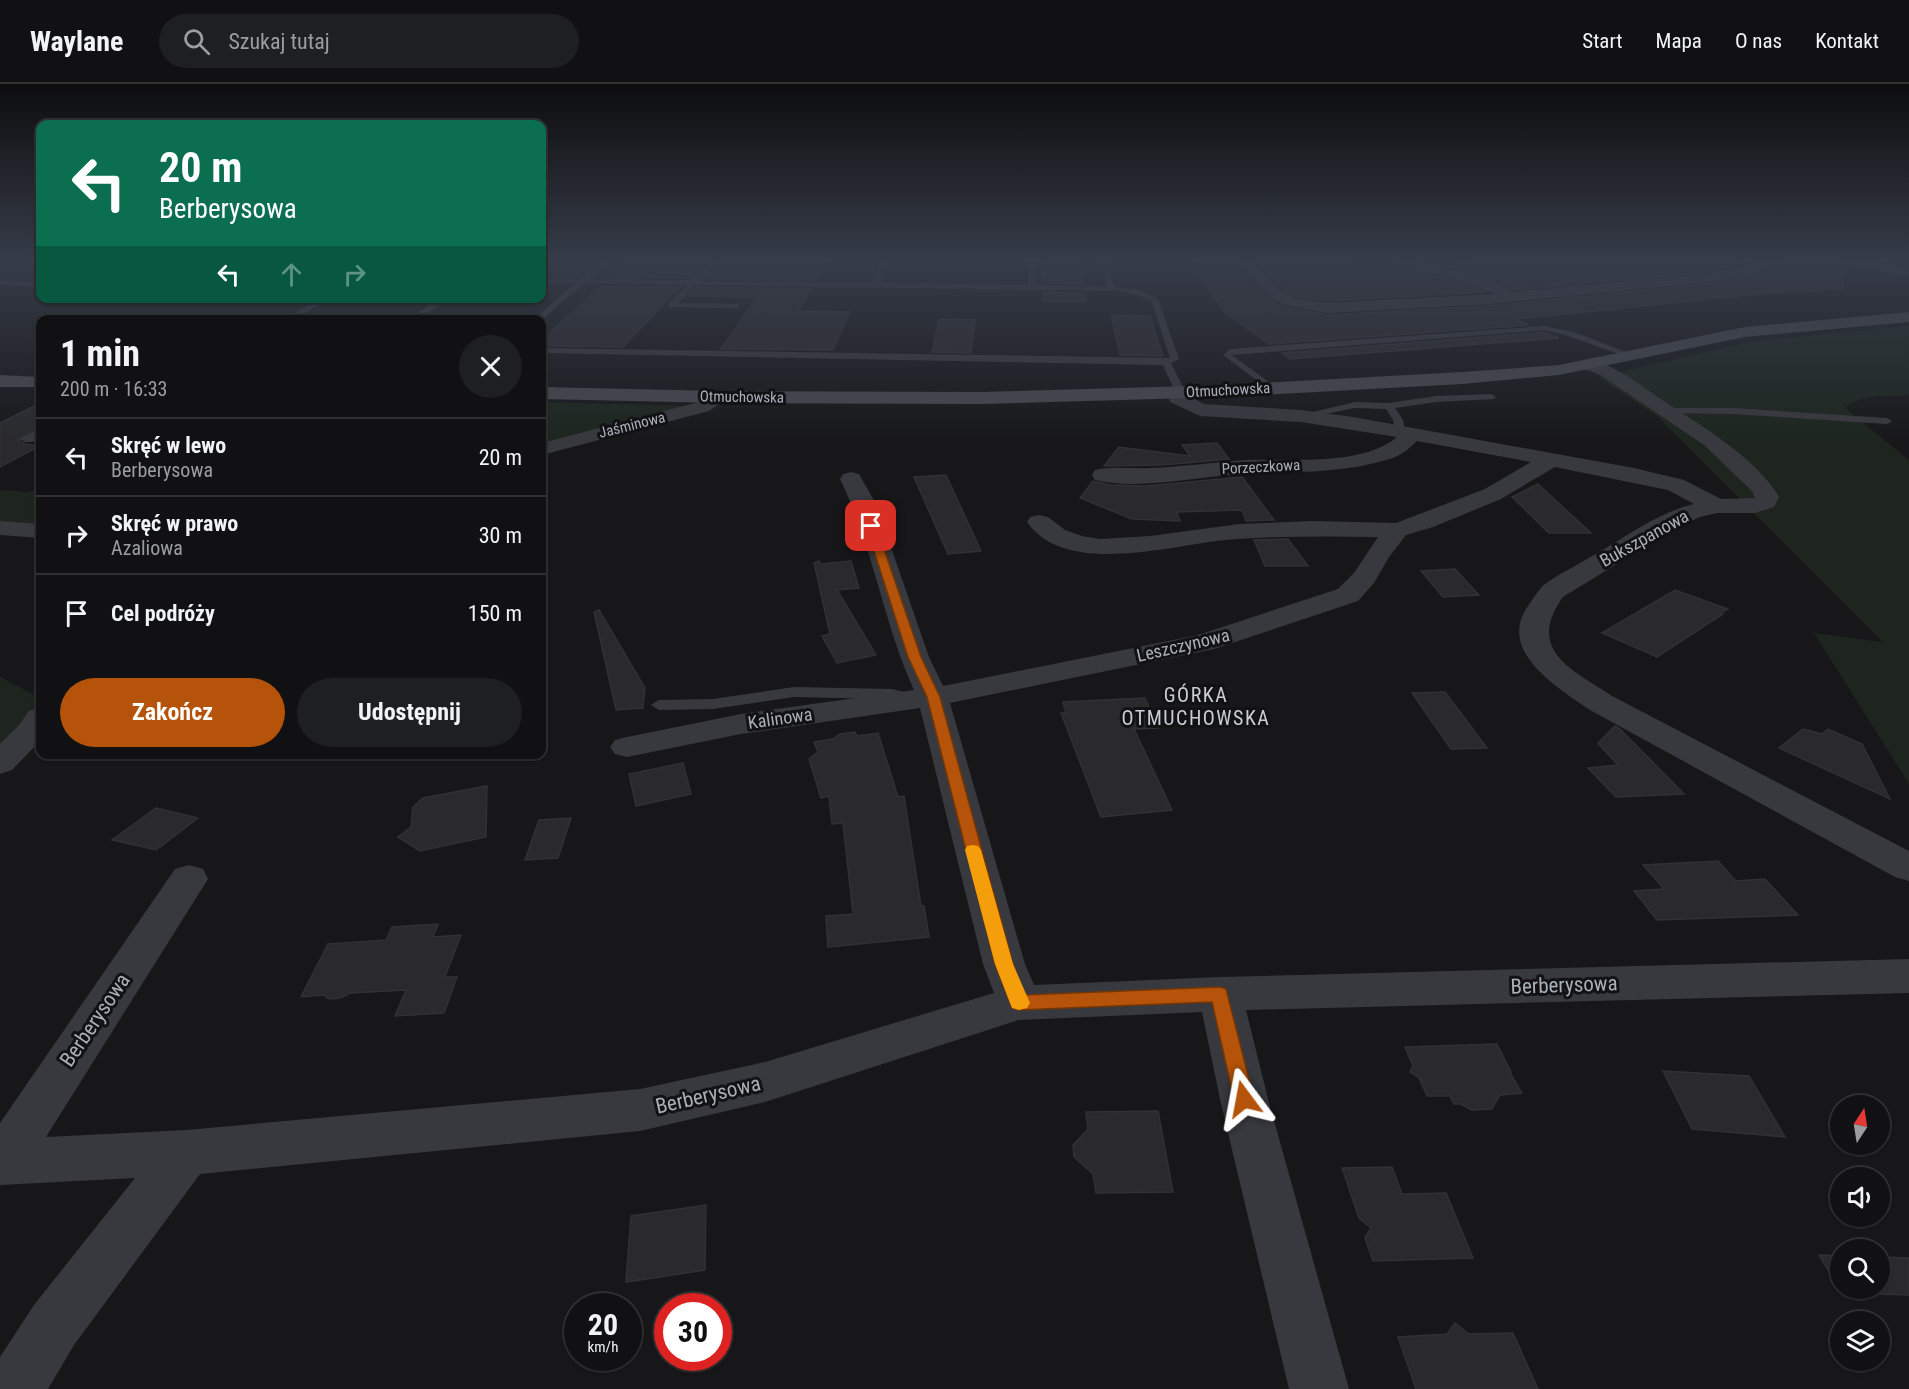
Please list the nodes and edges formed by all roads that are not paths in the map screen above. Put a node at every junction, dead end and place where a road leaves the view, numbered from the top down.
1 (1162, 322) edge
2 (1848, 322) edge
3 (546, 351) edge
4 (1630, 355) junction
5 (1166, 362) junction
6 (1591, 365) junction
7 (0, 381) edge
8 (36, 382) edge
9 (1271, 388) junction
10 (1177, 392) junction
11 (546, 393) edge
12 (720, 397) junction
13 (1491, 398) dead end
14 (1389, 406) junction
15 (1667, 411) junction
16 (1301, 416) junction
17 (1887, 421) dead end
18 (1406, 432) junction
19 (36, 433) edge
20 (36, 439) edge
21 (546, 448) edge
22 (1551, 460) junction
23 (1103, 474) dead end
24 (851, 479) dead end
25 (1718, 506) junction
26 (1039, 522) dead end
27 (0, 528) edge
28 (1397, 530) junction
29 (36, 531) edge
30 (924, 698) junction
31 (659, 705) dead end
32 (24, 727) edge
33 (627, 747) dead end
34 (0, 764) edge
35 (1909, 868) edge
36 (189, 879) dead end
37 (1909, 975) edge
38 (1220, 994) junction
39 (1019, 1003) junction
40 (186, 1153) junction
41 (1, 1162) edge
42 (14, 1389) edge
43 (1319, 1389) edge

1 - 5 lane
2 - 4 main road, Otmuchowska
3 - 5 lane
4 - 6 main road, Otmuchowska
4 - 9 lane
5 - 10 lane
6 - 9 main road, Otmuchowska
6 - 15 street
7 - 8 main road
9 - 10 main road, Otmuchowska
10 - 12 main road, Otmuchowska
10 - 16 street, Bukszpanowa
11 - 12 main road, Otmuchowska
12 - 21 street, Jaśminowa
13 - 14 lane
14 - 16 lane
14 - 18 lane
15 - 17 lane
15 - 25 street
16 - 18 street, Bukszpanowa
18 - 22 street, Bukszpanowa
18 - 23 street, Porzeczkowa
19 - 20 lane
22 - 25 street, Bukszpanowa
22 - 28 street
24 - 30 street
25 - 35 street, Bukszpanowa
26 - 28 street
27 - 29 street
28 - 30 street, Leszczynowa
30 - 31 lane
30 - 33 street, Kalinowa
30 - 39 street
32 - 34 street
36 - 41 street, Berberysowa
37 - 38 street, Berberysowa
38 - 39 street, Berberysowa
38 - 43 street
39 - 40 street, Berberysowa
40 - 41 street, Berberysowa
40 - 42 street

